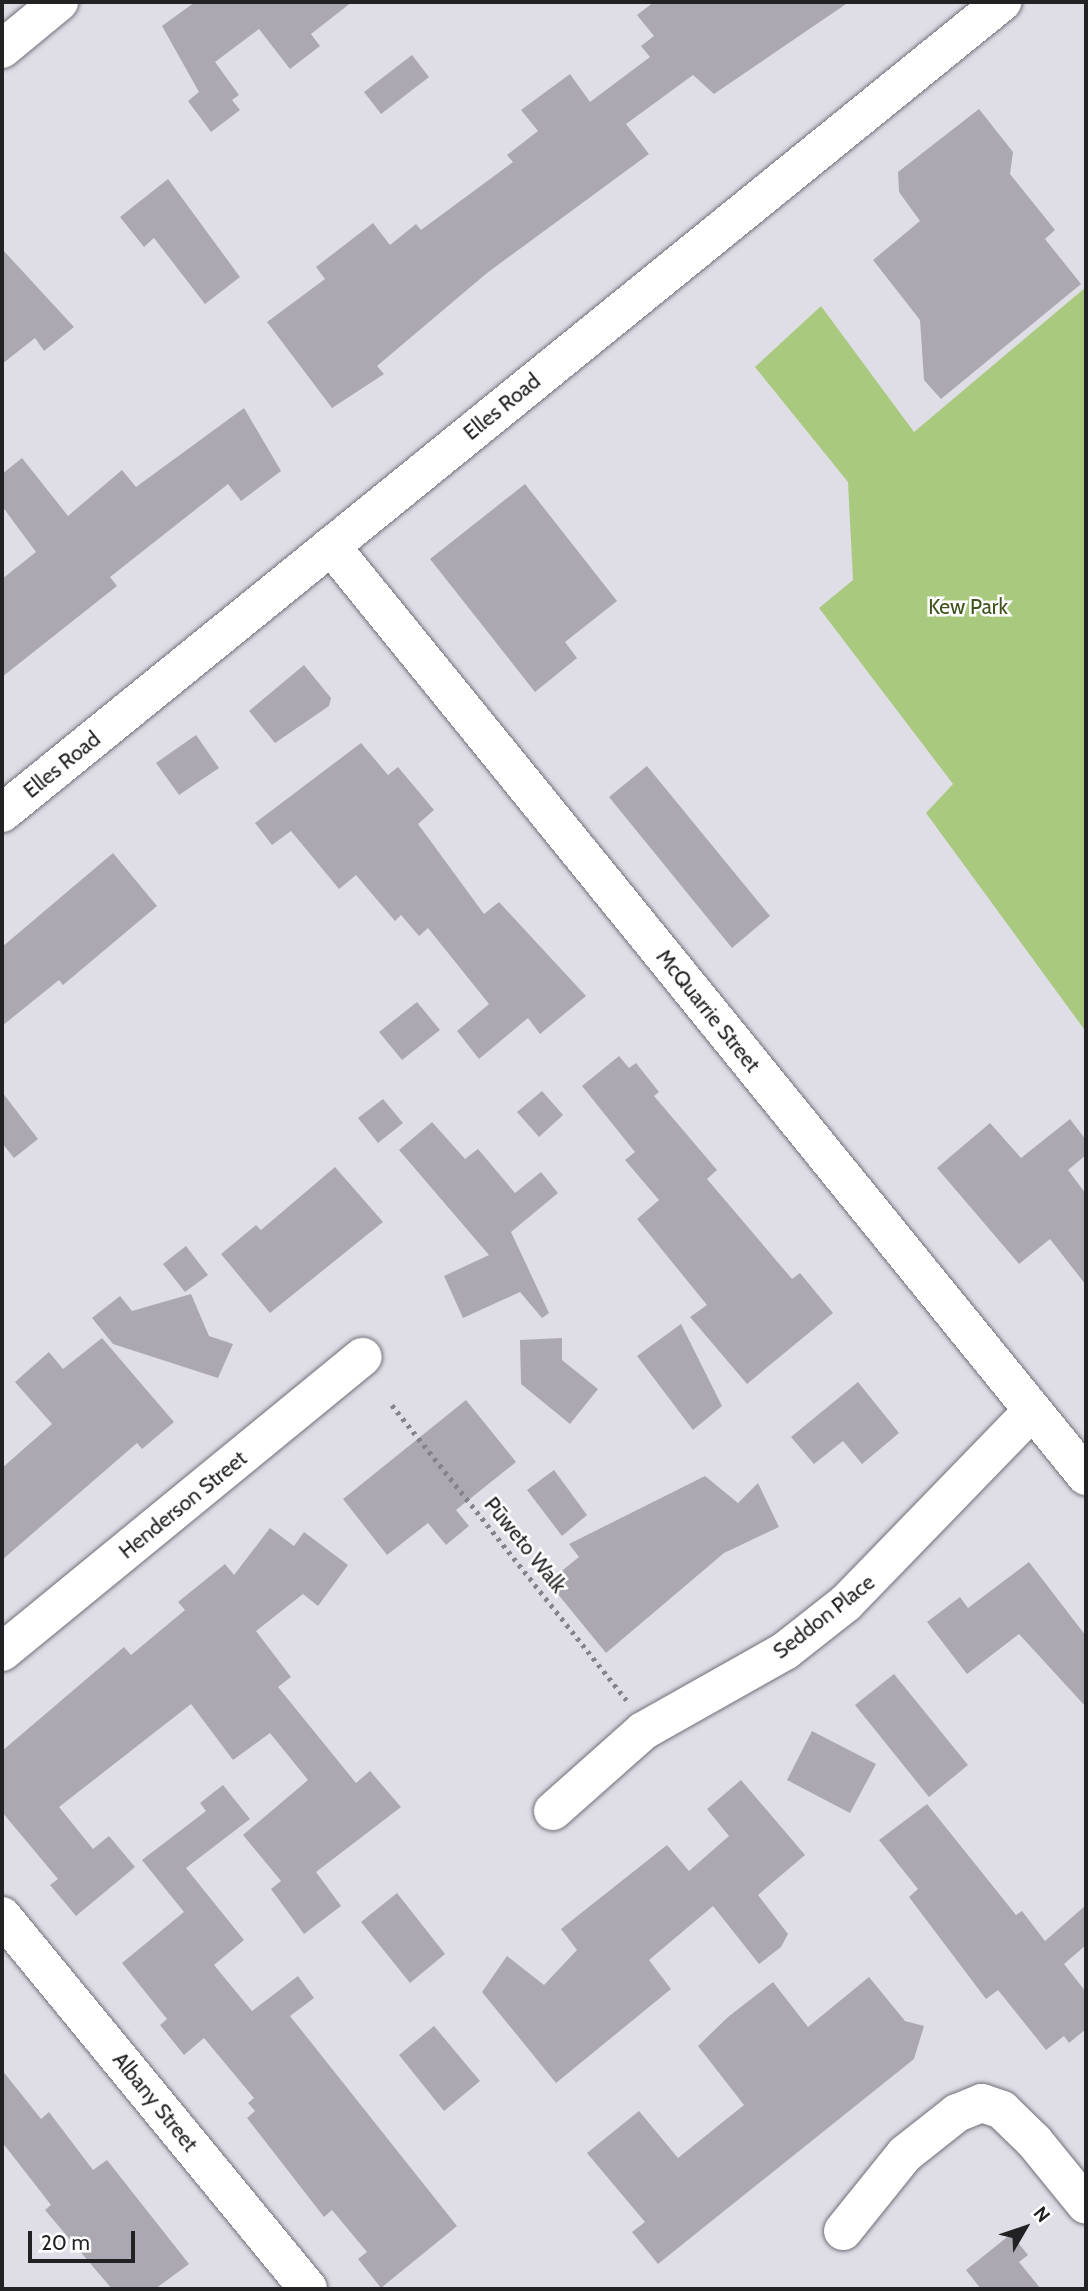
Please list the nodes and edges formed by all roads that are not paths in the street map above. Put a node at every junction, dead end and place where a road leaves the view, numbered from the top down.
1 (59, 2) edge
2 (1002, 2) edge
3 (2, 49) edge
4 (331, 546) junction
5 (2, 813) edge
6 (363, 1357) dead end
7 (1032, 1411) junction
8 (1086, 1476) edge
9 (2, 1652) edge
10 (553, 1811) dead end
11 (2, 1916) edge
12 (1086, 2205) edge
13 (843, 2231) dead end
14 (308, 2289) edge

1 - 3 main road
2 - 4 main road, Elles Road
4 - 5 main road, Elles Road
4 - 7 main road, McQuarrie Street
6 - 9 main road, Henderson Street
7 - 8 main road, McQuarrie Street
7 - 10 main road, Seddon Place
11 - 14 main road, Albany Street
12 - 13 main road

